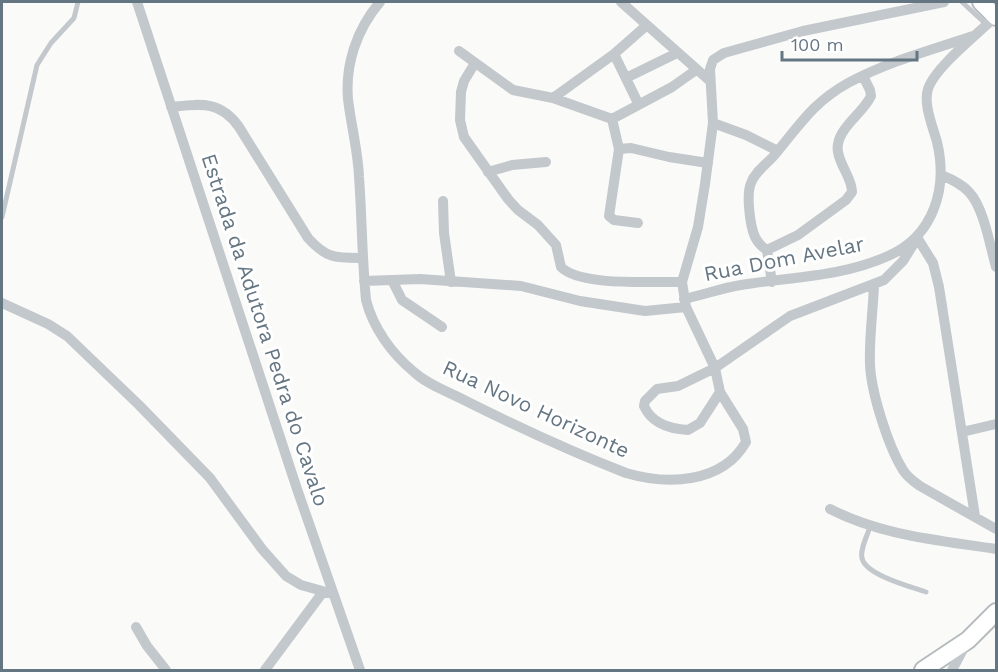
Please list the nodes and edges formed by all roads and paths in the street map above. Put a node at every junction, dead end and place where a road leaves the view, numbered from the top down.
1 (78, 2) edge
2 (137, 2) edge
3 (380, 2) edge
4 (621, 2) edge
5 (944, 2) edge
6 (962, 2) edge
7 (981, 2) edge
8 (996, 5) edge
9 (993, 19) edge
10 (647, 25) junction
11 (976, 35) junction
12 (459, 51) dead end
13 (677, 53) junction
14 (614, 54) junction
15 (475, 63) junction
16 (696, 70) junction
17 (862, 76) junction
18 (626, 78) junction
19 (711, 81) junction
20 (553, 98) junction
21 (638, 103) junction
22 (171, 107) junction
23 (612, 118) junction
24 (713, 123) junction
25 (619, 149) junction
26 (778, 151) junction
27 (546, 162) dead end
28 (708, 163) junction
29 (488, 172) junction
30 (941, 175) junction
31 (443, 201) dead end
32 (2, 218) edge
33 (638, 223) dead end
34 (920, 234) junction
35 (767, 250) junction
36 (363, 258) junction
37 (996, 267) edge
38 (392, 280) junction
39 (364, 281) junction
40 (451, 282) junction
41 (682, 282) junction
42 (772, 282) junction
43 (874, 285) junction
44 (2, 303) edge
45 (685, 303) junction
46 (442, 327) dead end
47 (715, 368) junction
48 (720, 392) junction
49 (996, 424) edge
50 (962, 432) junction
51 (830, 508) dead end
52 (975, 516) junction
53 (870, 527) junction
54 (996, 529) edge
55 (996, 549) edge
56 (926, 592) dead end
57 (328, 593) junction
58 (996, 612) edge
59 (136, 627) dead end
60 (968, 640) junction
61 (166, 670) edge
62 (266, 670) edge
63 (360, 670) edge
64 (923, 670) edge
65 (952, 670) edge

1 - 32 lane
2 - 22 street, Estrada da Adutora Pedra do Cavalo
3 - 36 street, Rua Novo Horizonte
4 - 10 street
5 - 19 street
6 - 9 lane
7 - 9 main road
8 - 9 lane
9 - 11 street, Rua Dom Avelar
10 - 13 street
10 - 14 street
11 - 17 street
11 - 30 street, Rua Dom Avelar
12 - 15 street
13 - 16 street
13 - 18 street
14 - 18 street
14 - 20 street
15 - 20 street
15 - 29 street
16 - 19 street
16 - 21 street
17 - 26 street
17 - 35 street
18 - 21 street
19 - 24 street
20 - 23 street
21 - 23 street
22 - 36 street
22 - 57 street, Estrada da Adutora Pedra do Cavalo
23 - 25 street
24 - 26 street
24 - 28 street
25 - 28 street
25 - 33 street
26 - 35 street
27 - 29 street
28 - 41 street
29 - 41 street
30 - 34 street, Rua Dom Avelar
30 - 37 street
31 - 40 street
34 - 42 street, Rua Dom Avelar
34 - 43 street
34 - 50 street
35 - 42 street
36 - 39 street, Rua Novo Horizonte
38 - 39 street, Rua Dom Avelar
38 - 40 street, Rua Dom Avelar
38 - 46 street
39 - 48 street, Rua Novo Horizonte
40 - 45 street, Rua Dom Avelar
41 - 45 street
42 - 45 street, Rua Dom Avelar
43 - 47 street
43 - 52 street
44 - 57 street
45 - 47 street
47 - 48 street
47 - 48 street
49 - 50 street
50 - 52 street
51 - 53 street
52 - 54 street
53 - 55 street
53 - 56 lane
57 - 62 street
57 - 63 street, Estrada da Adutora Pedra do Cavalo
58 - 60 main road
59 - 61 street
60 - 64 main road
60 - 65 street

